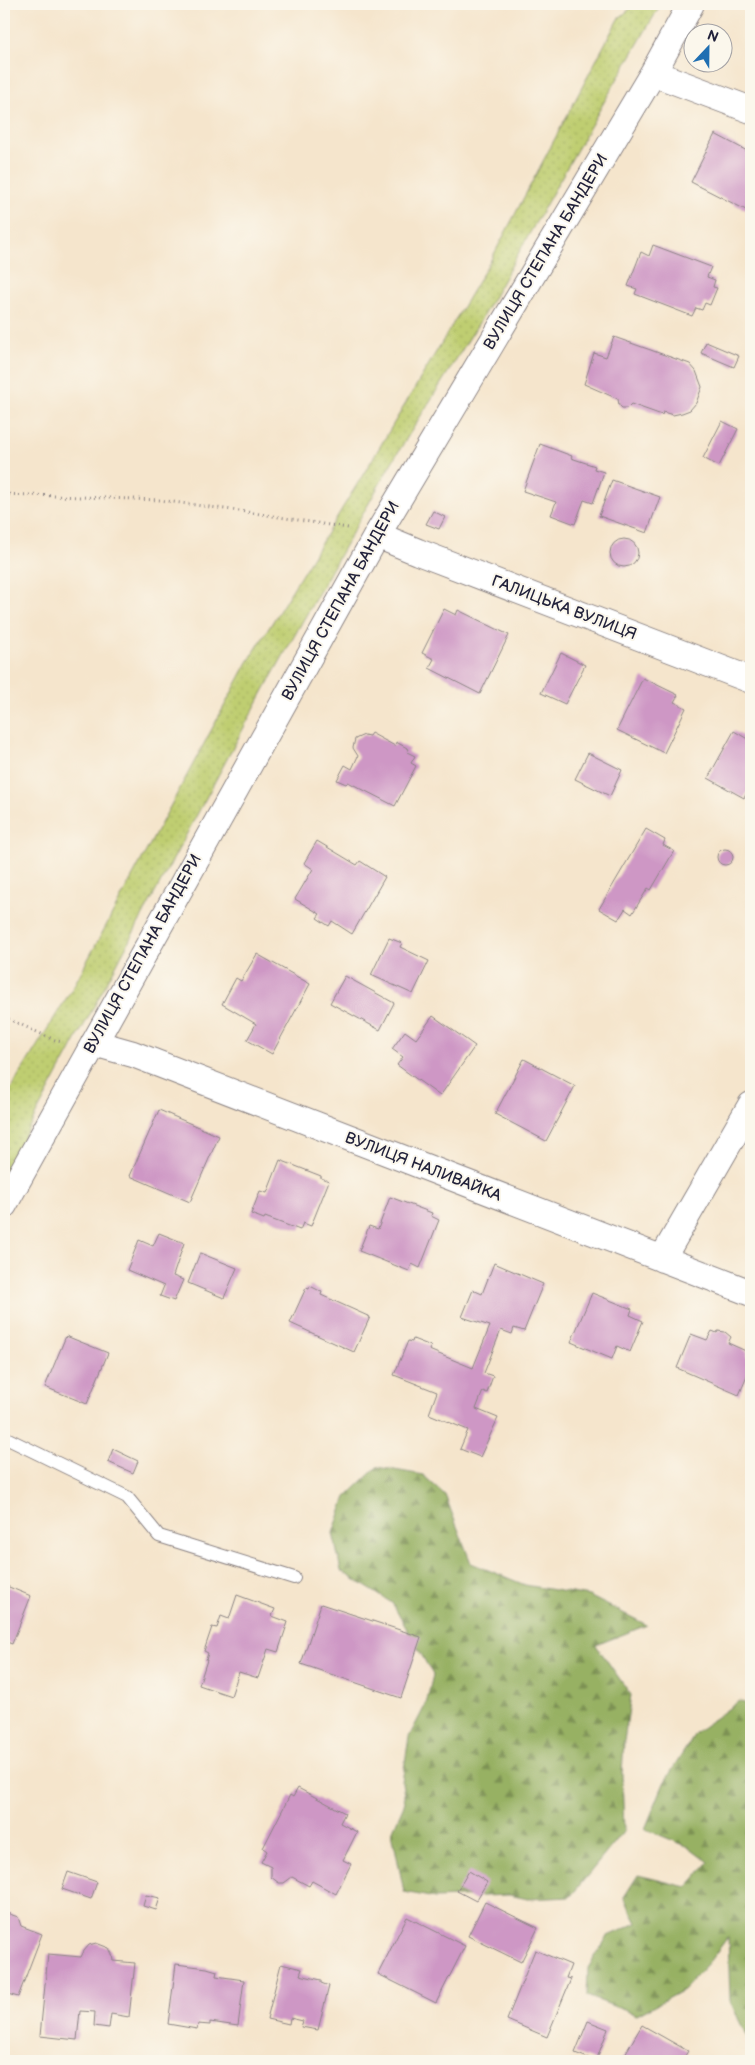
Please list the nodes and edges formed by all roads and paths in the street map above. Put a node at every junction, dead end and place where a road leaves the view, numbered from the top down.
1 (691, 4) edge
2 (653, 73) junction
3 (751, 110) edge
4 (4, 494) edge
5 (377, 535) junction
6 (751, 680) edge
7 (4, 1017) edge
8 (94, 1043) junction
9 (751, 1105) edge
10 (4, 1205) edge
11 (662, 1259) junction
12 (751, 1293) edge
13 (4, 1438) edge
14 (294, 1578) dead end

1 - 2 street, ВУЛИЦЯ СТЕПАНА БАНДЕРИ
2 - 3 street
2 - 5 street, ВУЛИЦЯ СТЕПАНА БАНДЕРИ
4 - 5 path
5 - 6 street, ГАЛИЦЬКА ВУЛИЦЯ
5 - 8 street, ВУЛИЦЯ СТЕПАНА БАНДЕРИ
7 - 8 path
8 - 10 street, ВУЛИЦЯ СТЕПАНА БАНДЕРИ
8 - 11 street, ВУЛИЦЯ НАЛИВАЙКА
9 - 11 street
11 - 12 street, ВУЛИЦЯ НАЛИВАЙКА
13 - 14 lane

